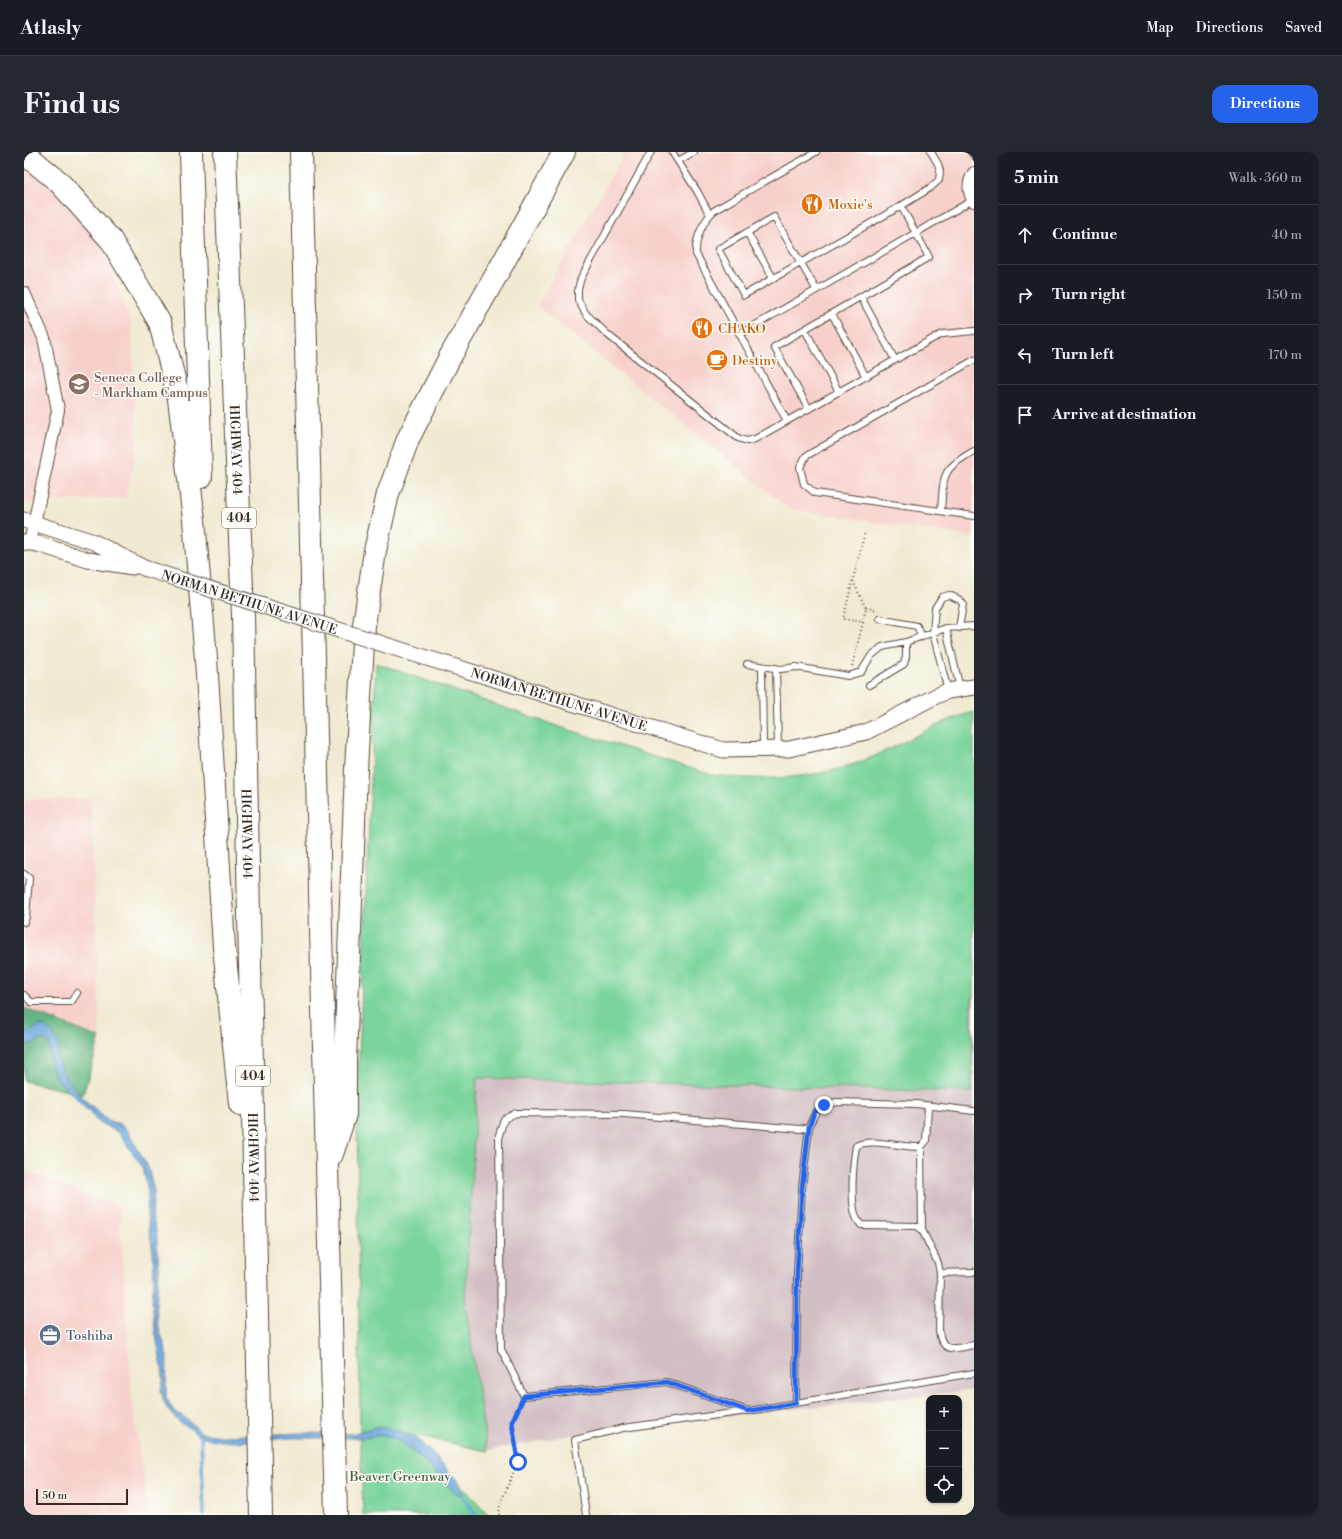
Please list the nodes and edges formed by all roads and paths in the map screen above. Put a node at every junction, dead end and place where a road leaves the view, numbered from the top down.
1 (191, 152) edge
2 (225, 152) edge
3 (301, 152) edge
4 (307, 152) edge
5 (564, 152) edge
6 (651, 152) edge
7 (672, 152) edge
8 (694, 152) edge
9 (816, 152) edge
10 (931, 152) edge
11 (972, 152) edge
12 (24, 154) edge
13 (974, 156) edge
14 (678, 161) junction
15 (974, 173) edge
16 (302, 194) junction
17 (973, 201) edge
18 (901, 206) junction
19 (710, 215) junction
20 (747, 232) junction
21 (916, 232) junction
22 (801, 262) junction
23 (773, 278) junction
24 (816, 289) junction
25 (24, 293) edge
26 (861, 297) junction
27 (832, 314) junction
28 (805, 330) junction
29 (974, 331) edge
30 (740, 334) junction
31 (895, 360) junction
32 (974, 360) edge
33 (866, 377) junction
34 (839, 392) junction
35 (809, 409) junction
36 (787, 421) junction
37 (974, 451) edge
38 (941, 511) junction
39 (974, 516) edge
40 (29, 521) edge
41 (865, 532) dead end
42 (27, 542) edge
43 (144, 568) junction
44 (853, 581) junction
45 (880, 619) dead end
46 (863, 622) junction
47 (974, 626) edge
48 (946, 628) junction
49 (959, 628) junction
50 (933, 634) junction
51 (922, 637) junction
52 (906, 642) junction
53 (206, 659) junction
54 (746, 664) dead end
55 (762, 666) junction
56 (776, 668) junction
57 (854, 674) junction
58 (869, 685) dead end
59 (961, 689) edge
60 (763, 749) junction
61 (778, 749) junction
62 (24, 874) edge
63 (24, 922) edge
64 (78, 993) dead end
65 (24, 995) edge
66 (928, 1106) junction
67 (974, 1111) edge
68 (809, 1127) junction
69 (921, 1147) junction
70 (327, 1168) junction
71 (922, 1230) junction
72 (257, 1268) junction
73 (974, 1272) edge
74 (940, 1273) junction
75 (974, 1345) edge
76 (974, 1373) edge
77 (524, 1396) junction
78 (796, 1403) junction
79 (748, 1411) junction
80 (261, 1515) edge
81 (336, 1515) edge
82 (499, 1515) edge
83 (586, 1515) edge

1 - 53 highway
2 - 72 highway, HIGHWAY 404 / 404
3 - 16 highway
4 - 16 highway
5 - 70 highway
6 - 36 lane
7 - 14 lane
8 - 14 lane
9 - 19 lane
10 - 18 lane
11 - 13 lane
12 - 53 highway
14 - 19 lane
15 - 17 street
16 - 70 highway
17 - 21 lane
18 - 21 lane
18 - 22 lane
19 - 30 lane
20 - 22 lane
20 - 23 lane
20 - 23 lane
21 - 24 lane
21 - 26 lane
22 - 23 lane
22 - 24 lane
24 - 30 lane
25 - 40 street
26 - 27 lane
26 - 31 lane
27 - 28 lane
27 - 33 lane
28 - 34 lane
28 - 35 lane
29 - 31 lane
30 - 36 lane
31 - 33 lane
32 - 38 lane
33 - 34 lane
34 - 35 lane
35 - 36 lane
37 - 38 lane
38 - 39 lane
40 - 42 street
40 - 43 street, NORMAN BETHUNE AVENUE
41 - 44 path
42 - 43 street, NORMAN BETHUNE AVENUE
43 - 60 street, NORMAN BETHUNE AVENUE, bridge
44 - 46 path
44 - 46 path
45 - 51 lane
46 - 57 path
47 - 49 lane
48 - 49 lane
48 - 50 lane
48 - 59 lane
49 - 50 lane
50 - 51 lane
50 - 59 lane
51 - 52 lane
52 - 57 lane
52 - 58 lane
53 - 72 highway
54 - 55 lane
55 - 56 lane
55 - 60 lane
56 - 57 lane
56 - 61 lane
59 - 61 street, NORMAN BETHUNE AVENUE
60 - 61 street, NORMAN BETHUNE AVENUE
62 - 63 lane
64 - 65 lane
66 - 67 lane
66 - 68 lane
66 - 69 lane
68 - 77 lane
68 - 78 lane
69 - 71 lane
69 - 71 lane
70 - 81 highway
71 - 74 lane
72 - 80 highway, HIGHWAY 404 / 404
73 - 74 lane
74 - 75 lane
76 - 78 lane
77 - 79 lane
77 - 82 path
78 - 79 lane
79 - 83 lane

